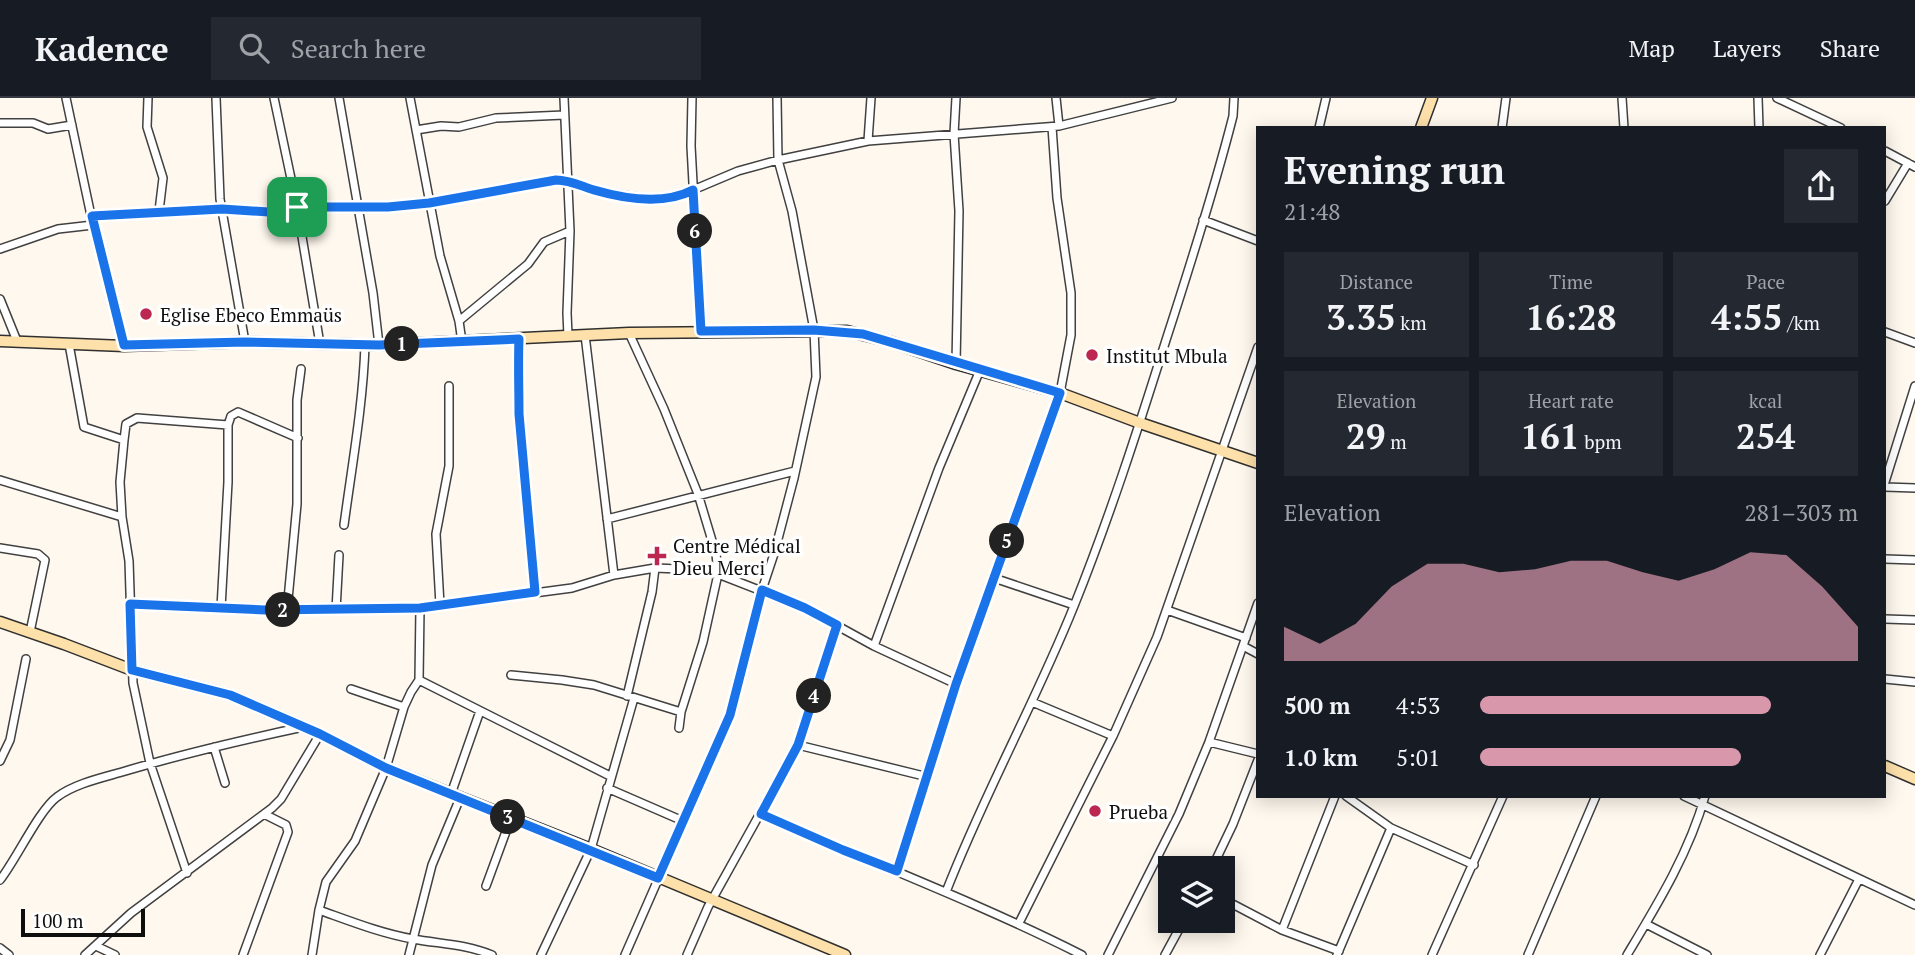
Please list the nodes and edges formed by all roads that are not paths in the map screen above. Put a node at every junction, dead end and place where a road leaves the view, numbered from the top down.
1 (66, 98) edge
2 (148, 98) edge
3 (216, 98) edge
4 (274, 98) edge
5 (339, 98) edge
6 (410, 98) edge
7 (564, 98) edge
8 (692, 98) edge
9 (777, 98) edge
10 (871, 98) edge
11 (956, 98) edge
12 (1056, 98) edge
13 (1172, 98) edge
14 (1234, 98) edge
15 (1326, 98) edge
16 (1432, 98) edge
17 (1506, 98) edge
18 (1622, 98) edge
19 (1758, 98) edge
20 (1777, 98) edge
21 (564, 115) junction
22 (0, 122) edge
23 (72, 125) junction
24 (1056, 126) junction
25 (1319, 126) edge
26 (1422, 126) edge
27 (1502, 126) edge
28 (1624, 126) edge
29 (1759, 126) edge
30 (1837, 126) edge
31 (416, 130) junction
32 (954, 134) junction
33 (867, 141) junction
34 (1886, 152) edge
35 (778, 160) junction
36 (1912, 165) edge
37 (567, 180) junction
38 (693, 190) junction
39 (1886, 200) edge
40 (429, 203) junction
41 (356, 206) junction
42 (222, 209) junction
43 (297, 210) junction
44 (159, 211) junction
45 (92, 220) junction
46 (1203, 220) junction
47 (570, 231) junction
48 (1256, 240) edge
49 (0, 249) edge
50 (0, 299) edge
51 (458, 321) junction
52 (814, 330) junction
53 (701, 331) junction
54 (629, 332) junction
55 (1886, 332) edge
56 (585, 335) junction
57 (568, 336) junction
58 (519, 339) junction
59 (0, 341) edge
60 (16, 341) junction
61 (245, 342) junction
62 (462, 342) junction
63 (1915, 343) edge
64 (69, 344) junction
65 (320, 344) junction
66 (124, 345) junction
67 (365, 345) junction
68 (379, 345) junction
69 (1256, 353) edge
70 (956, 363) junction
71 (300, 369) dead end
72 (980, 370) junction
73 (449, 386) dead end
74 (1915, 386) edge
75 (1060, 393) junction
76 (1140, 424) junction
77 (228, 425) junction
78 (298, 438) junction
79 (124, 440) junction
80 (1886, 440) edge
81 (1895, 445) junction
82 (1223, 452) junction
83 (1256, 462) edge
84 (795, 471) junction
85 (0, 480) edge
86 (1886, 481) edge
87 (1886, 485) edge
88 (1915, 488) edge
89 (698, 494) junction
90 (122, 517) junction
91 (607, 519) junction
92 (344, 525) dead end
93 (0, 548) edge
94 (339, 555) dead end
95 (1886, 559) edge
96 (1915, 560) edge
97 (654, 568) junction
98 (718, 574) junction
99 (614, 575) junction
100 (994, 578) junction
101 (762, 590) junction
102 (535, 592) junction
103 (130, 604) junction
104 (440, 605) junction
105 (1074, 605) junction
106 (221, 608) junction
107 (420, 608) junction
108 (1256, 609) edge
109 (287, 610) junction
110 (336, 610) junction
111 (1167, 610) junction
112 (1886, 619) edge
113 (1915, 620) edge
114 (0, 622) edge
115 (837, 625) junction
116 (30, 632) junction
117 (1244, 642) junction
118 (874, 646) junction
119 (1256, 652) edge
120 (26, 659) dead end
121 (132, 670) junction
122 (511, 675) dead end
123 (1886, 679) edge
124 (419, 680) junction
125 (1915, 682) edge
126 (956, 684) junction
127 (351, 689) dead end
128 (630, 697) junction
129 (1032, 702) junction
130 (404, 707) junction
131 (480, 711) junction
132 (681, 712) junction
133 (304, 727) junction
134 (679, 729) dead end
135 (320, 734) junction
136 (1114, 736) junction
137 (1209, 741) junction
138 (798, 745) junction
139 (214, 747) junction
140 (1256, 753) edge
141 (0, 761) edge
142 (149, 763) junction
143 (1256, 765) edge
144 (1886, 766) edge
145 (386, 768) junction
146 (610, 776) junction
147 (928, 777) junction
148 (1915, 779) edge
149 (225, 783) dead end
150 (607, 789) junction
151 (455, 796) junction
152 (1334, 798) edge
153 (1349, 798) edge
154 (1365, 798) edge
155 (1502, 798) edge
156 (1595, 798) edge
157 (1704, 801) edge
158 (1362, 807) junction
159 (264, 814) junction
160 (761, 814) junction
161 (511, 818) junction
162 (683, 821) junction
163 (1391, 828) junction
164 (591, 849) junction
165 (1218, 856) edge
166 (1474, 865) junction
167 (897, 871) junction
168 (187, 873) junction
169 (658, 878) junction
170 (1859, 878) junction
171 (0, 880) edge
172 (486, 886) dead end
173 (946, 892) junction
174 (712, 900) junction
175 (1235, 905) edge
176 (1915, 905) edge
177 (319, 910) junction
178 (1019, 923) junction
179 (1646, 924) junction
180 (1282, 930) junction
181 (1177, 933) edge
182 (413, 939) junction
183 (96, 946) junction
184 (0, 948) edge
185 (1338, 953) edge
186 (9, 955) edge
187 (85, 955) edge
188 (115, 955) edge
189 (243, 955) edge
190 (312, 955) edge
191 (409, 955) edge
192 (492, 955) edge
193 (541, 955) edge
194 (625, 955) edge
195 (687, 955) edge
196 (844, 955) edge
197 (1082, 955) edge
198 (1108, 955) edge
199 (1165, 955) edge
200 (1432, 955) edge
201 (1528, 955) edge
202 (1627, 955) edge
203 (1707, 955) edge
204 (1820, 955) edge

1 - 23 street
2 - 44 street
3 - 42 street
4 - 43 street
5 - 41 street
6 - 31 street
7 - 21 street
8 - 38 street
9 - 35 street
10 - 33 street
11 - 32 street
12 - 24 street
13 - 24 street
14 - 46 street
15 - 25 street
16 - 26 street
17 - 27 street
18 - 28 street
19 - 29 street
20 - 30 street
21 - 31 street
21 - 37 street
22 - 23 street
23 - 45 street
24 - 32 street
24 - 75 street
31 - 40 street
32 - 33 street
32 - 70 street
33 - 35 street
34 - 36 street
35 - 38 street
35 - 52 street
36 - 39 street
37 - 38 street
37 - 40 street
37 - 47 street
38 - 53 street
40 - 41 street
40 - 51 street
41 - 43 street
41 - 68 street
42 - 43 street
42 - 44 street
42 - 61 street
43 - 65 street
44 - 45 street
45 - 49 street
45 - 66 street
46 - 48 street
46 - 76 street
47 - 51 street
47 - 57 street
50 - 60 street
51 - 62 street
52 - 53 street
52 - 70 street
52 - 84 street
53 - 54 street
54 - 56 street
54 - 89 street
55 - 63 street
56 - 57 street
56 - 91 street
57 - 58 street
58 - 62 street
58 - 102 street
59 - 60 street
60 - 64 street
61 - 65 street
61 - 66 street
62 - 68 street
64 - 66 street
64 - 79 street
65 - 67 street
67 - 68 street
67 - 92 street
69 - 82 street
70 - 72 street
71 - 78 street
72 - 75 street
72 - 118 street
73 - 104 street
74 - 81 street
75 - 76 street
75 - 100 street
76 - 82 street
76 - 105 street
77 - 78 street
77 - 79 street
77 - 106 street
78 - 109 street
79 - 90 street
80 - 81 street
81 - 86 street
82 - 83 street
82 - 111 street
84 - 89 street
84 - 101 street
85 - 90 street
87 - 88 street
89 - 91 street
89 - 98 street
90 - 103 street
91 - 99 street
93 - 116 street
94 - 110 street
95 - 96 street
97 - 98 street
97 - 99 street
97 - 128 street
98 - 101 street
98 - 132 street
99 - 102 street
100 - 105 street
100 - 126 street
101 - 115 street
101 - 162 street
102 - 104 street
103 - 106 street
103 - 121 street
104 - 107 street
105 - 129 street
106 - 109 street
107 - 110 street
107 - 124 street
108 - 117 street
109 - 110 street
111 - 117 street
111 - 136 street
112 - 113 street
114 - 116 street
115 - 118 street
115 - 138 street
116 - 121 street
117 - 119 street
117 - 137 street
118 - 126 street
120 - 141 street
121 - 133 street
121 - 142 street
122 - 128 street
123 - 125 street
124 - 130 street
124 - 131 street
126 - 147 street
127 - 130 street
128 - 132 street
128 - 146 street
129 - 136 street
129 - 173 street
130 - 145 street
131 - 146 street
131 - 151 street
132 - 134 street
133 - 135 street
133 - 139 street
135 - 145 street
135 - 159 street
136 - 178 street
137 - 140 street
137 - 198 street
138 - 147 street
138 - 160 street
139 - 142 street
139 - 149 street
142 - 168 street
142 - 171 street
143 - 165 street
144 - 148 street
145 - 151 street
145 - 177 street
146 - 150 street
147 - 167 street
150 - 162 street
150 - 164 street
151 - 161 street
151 - 182 street
152 - 180 street
153 - 158 street
154 - 158 street
155 - 166 street
156 - 201 street
157 - 170 street
157 - 179 street
158 - 163 street
159 - 168 street
159 - 189 street
160 - 167 street
160 - 174 street
161 - 164 street
161 - 172 street
162 - 169 street
163 - 166 street
163 - 185 street
164 - 169 street
164 - 193 street
166 - 200 street
167 - 173 street
168 - 183 street
169 - 174 street
169 - 194 street
170 - 176 street
170 - 204 street
173 - 178 street
174 - 195 street
174 - 196 street
175 - 180 street
177 - 182 street
177 - 190 street
178 - 197 street
179 - 202 street
179 - 203 street
180 - 185 street
181 - 199 street
182 - 191 street
182 - 192 street
183 - 187 street
183 - 188 street
184 - 186 street

